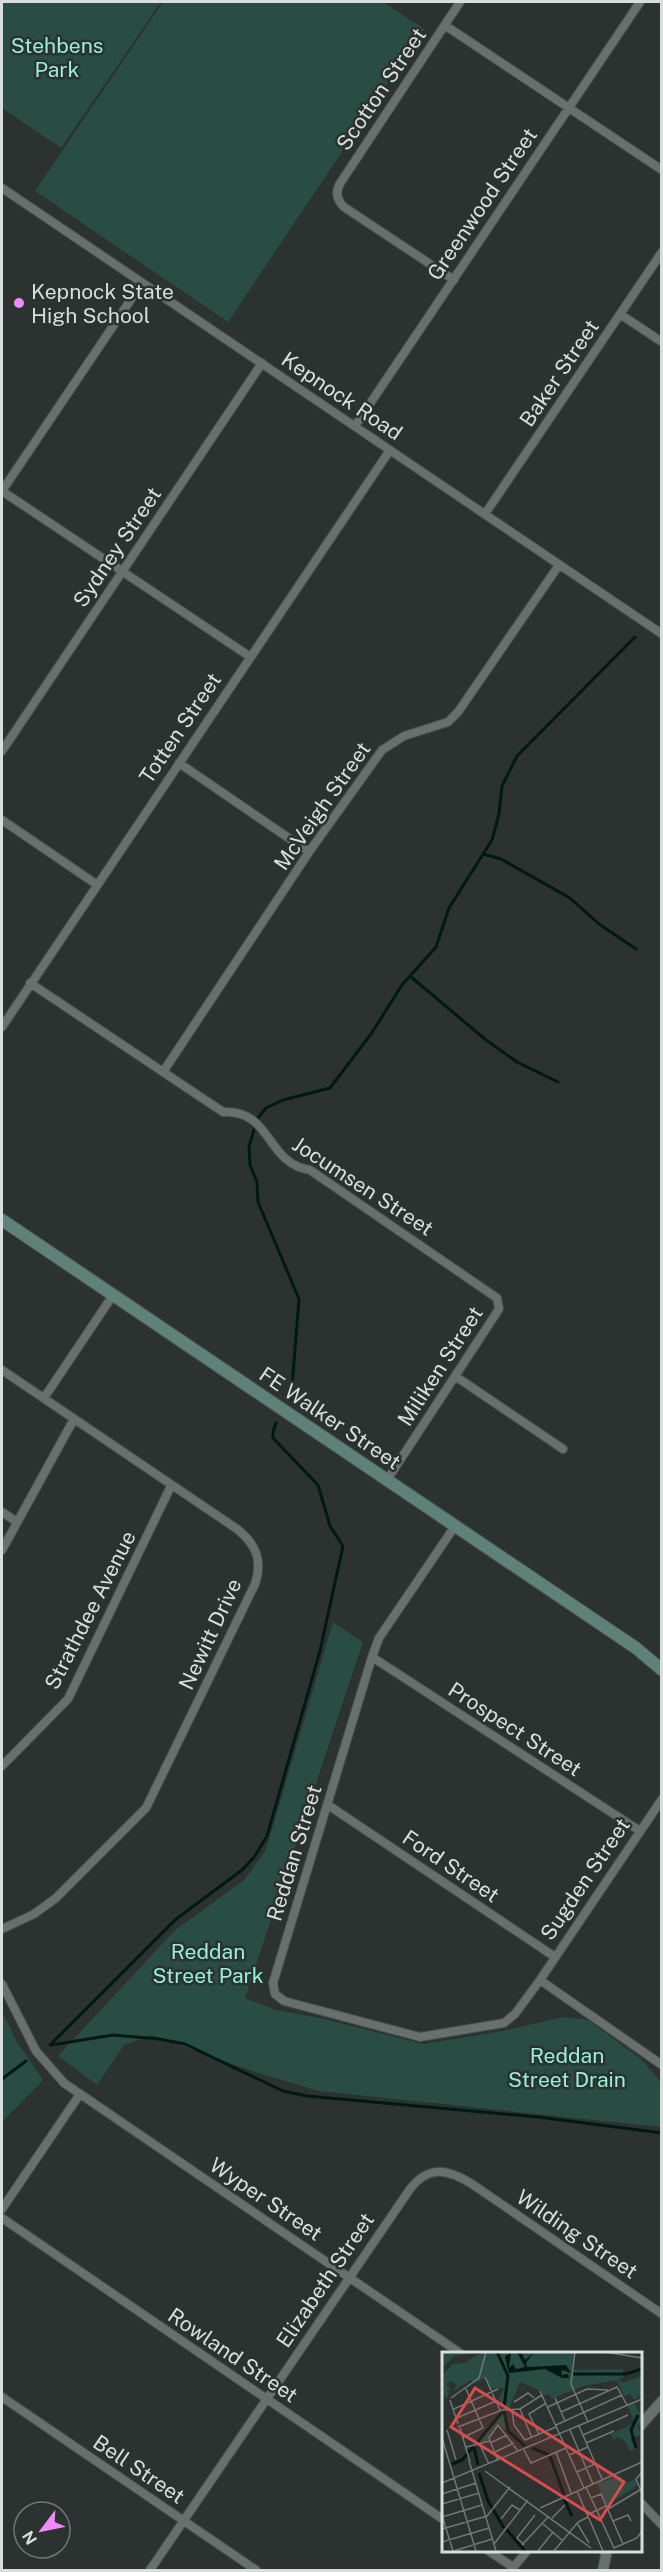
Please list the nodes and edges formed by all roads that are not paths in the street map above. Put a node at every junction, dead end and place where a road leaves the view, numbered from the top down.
1 (460, 2) edge
2 (640, 2) edge
3 (446, 26) junction
4 (568, 108) junction
5 (662, 170) edge
6 (2, 188) edge
7 (662, 252) edge
8 (453, 279) junction
9 (142, 283) junction
10 (620, 314) junction
11 (662, 342) edge
12 (262, 363) junction
13 (355, 426) junction
14 (390, 450) junction
15 (2, 491) edge
16 (485, 514) junction
17 (559, 565) junction
18 (123, 572) junction
19 (662, 634) edge
20 (249, 656) junction
21 (2, 751) edge
22 (179, 763) junction
23 (2, 820) edge
24 (309, 852) junction
25 (96, 884) junction
26 (30, 983) junction
27 (2, 1027) edge
28 (163, 1072) junction
29 (2, 1220) edge
30 (112, 1295) junction
31 (499, 1302) joint
32 (2, 1370) edge
33 (455, 1376) junction
34 (44, 1398) junction
35 (74, 1419) junction
36 (563, 1449) dead end
37 (387, 1479) junction
38 (171, 1486) junction
39 (2, 1512) edge
40 (17, 1522) junction
41 (455, 1526) junction
42 (2, 1550) edge
43 (636, 1648) junction
44 (372, 1658) junction
45 (662, 1661) edge
46 (662, 1670) edge
47 (2, 1767) edge
48 (662, 1799) edge
49 (328, 1805) junction
50 (640, 1831) junction
51 (2, 1929) edge
52 (555, 1957) junction
53 (540, 1980) junction
54 (2, 1984) edge
55 (661, 2064) edge
56 (80, 2094) junction
57 (472, 2184) joint
58 (2, 2209) edge
59 (2, 2218) edge
60 (349, 2277) junction
61 (662, 2314) edge
62 (459, 2352) edge
63 (2, 2397) edge
64 (265, 2399) junction
65 (662, 2401) edge
66 (642, 2424) edge
67 (642, 2504) edge
68 (642, 2513) edge
69 (442, 2519) edge
70 (184, 2521) junction
71 (660, 2524) edge
72 (488, 2551) edge
73 (527, 2551) edge
74 (600, 2551) edge
75 (607, 2551) edge
76 (511, 2569) edge
77 (150, 2571) edge
78 (256, 2571) edge
79 (603, 2571) edge

1 - 3 street, Scotton Street
2 - 4 street, Greenwood Street
3 - 4 street
3 - 8 street, Scotton Street
4 - 5 street
4 - 8 street, Greenwood Street
6 - 9 street, Kepnock Road
7 - 10 street, Baker Street
8 - 13 street, Greenwood Street
9 - 12 street, Kepnock Road
9 - 15 street
10 - 11 street
10 - 16 street, Baker Street
12 - 13 street, Kepnock Road
12 - 18 street, Sydney Street
13 - 14 street, Kepnock Road
14 - 16 street, Kepnock Road
14 - 20 street, Totten Street
15 - 18 street
16 - 17 street, Kepnock Road
17 - 19 street, Kepnock Road
17 - 24 street, McVeigh Street
18 - 20 street
18 - 21 street, Sydney Street
20 - 22 street, Totten Street
22 - 24 street
22 - 25 street, Totten Street
23 - 25 street
24 - 28 street, McVeigh Street
25 - 26 street, Totten Street
26 - 27 street, Totten Street
26 - 28 street, Jocumsen Street
28 - 31 street, Jocumsen Street
29 - 30 main road, FE Walker Street
30 - 34 street
30 - 37 main road, FE Walker Street
31 - 33 street, Miliken Street
32 - 34 street, Newitt Drive
33 - 36 street
33 - 37 street, Miliken Street
34 - 35 street, Newitt Drive
35 - 38 street, Newitt Drive
35 - 40 street
37 - 41 main road, FE Walker Street
38 - 47 street, Strathdee Avenue
38 - 51 street, Newitt Drive
39 - 40 street
40 - 42 street
41 - 43 main road, FE Walker Street
41 - 44 street, Reddan Street
43 - 45 main road, FE Walker Street
43 - 46 main road, FE Walker Street
44 - 49 street, Reddan Street
44 - 50 street, Prospect Street
48 - 50 street, Sugden Street
49 - 52 street, Ford Street
49 - 53 street, Reddan Street
50 - 52 street, Sugden Street
52 - 53 street, Sugden Street
53 - 55 street
54 - 56 street, Wyper Street
56 - 58 street
56 - 60 street, Wyper Street
57 - 60 street, Elizabeth Street
57 - 61 street, Wilding Street
59 - 64 street, Rowland Street
60 - 62 street, Wyper Street
60 - 64 street, Elizabeth Street
63 - 70 street, Bell Street
64 - 69 street, Rowland Street
64 - 70 street, Elizabeth Street
65 - 66 street
67 - 71 street
68 - 71 street
70 - 77 street, Elizabeth Street
70 - 78 street, Bell Street
72 - 76 street
73 - 76 street
74 - 79 street
75 - 79 street

